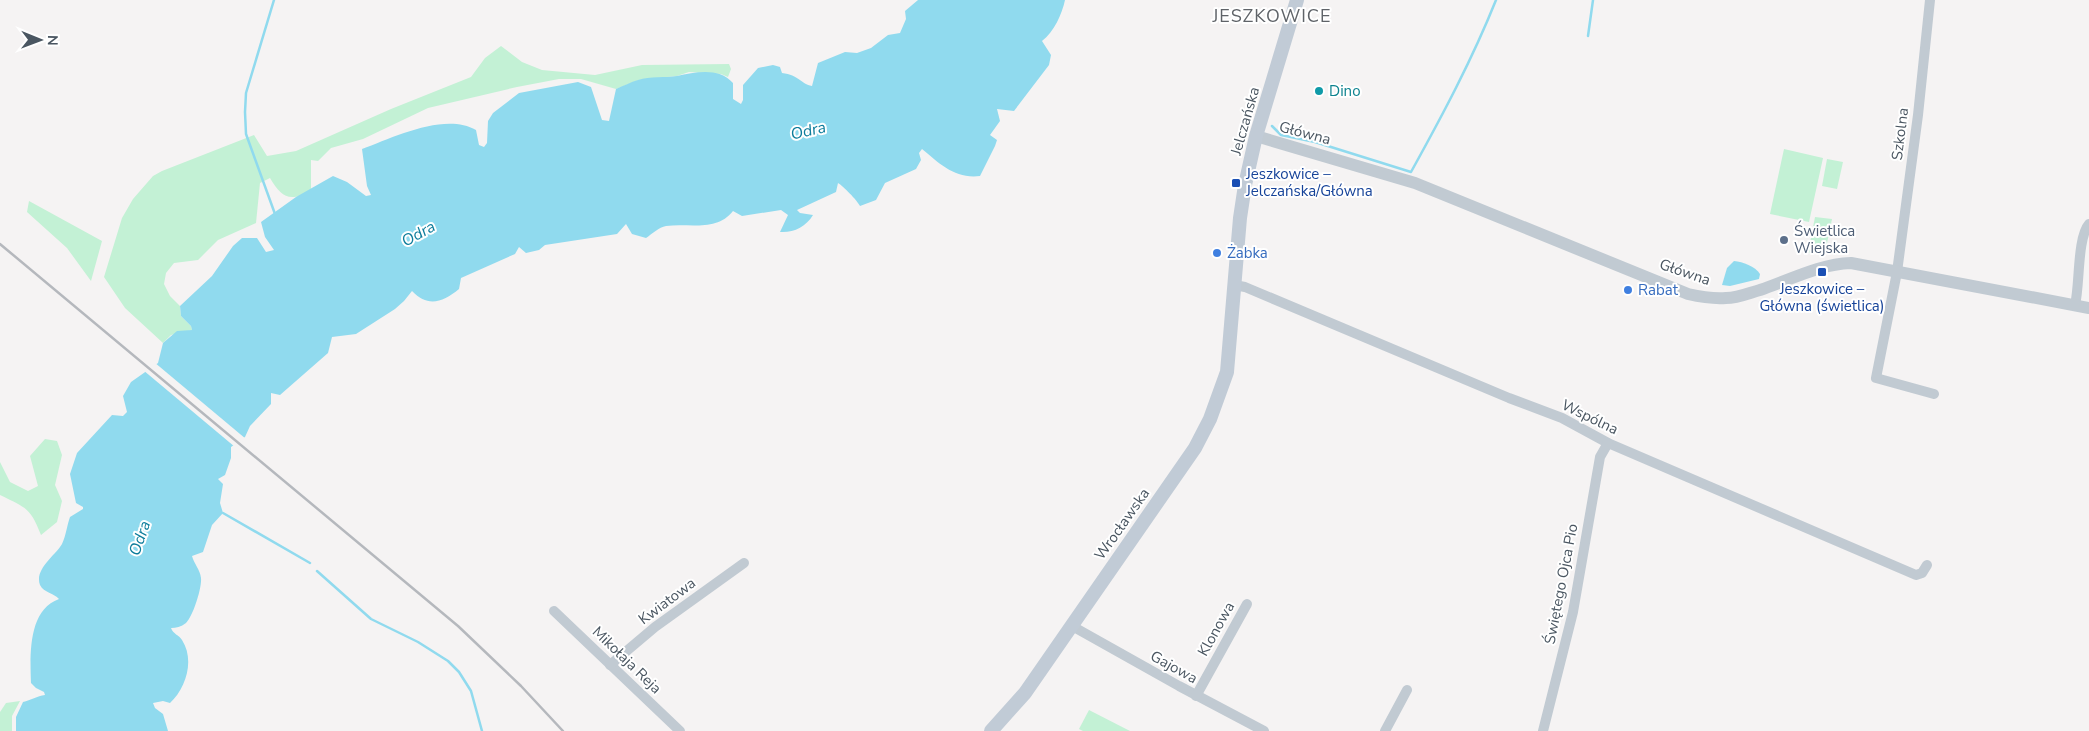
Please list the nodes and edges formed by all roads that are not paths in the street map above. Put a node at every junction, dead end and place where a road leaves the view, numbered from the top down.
1 (1297, 0) edge
2 (1930, 0) edge
3 (1256, 136) junction
4 (2089, 224) edge
5 (1897, 272) junction
6 (1234, 286) junction
7 (2075, 305) junction
8 (2089, 308) edge
9 (1232, 313) joint
10 (1934, 394) dead end
11 (1608, 443) junction
12 (744, 563) dead end
13 (1927, 565) dead end
14 (1248, 604) dead end
15 (554, 611) dead end
16 (1072, 626) junction
17 (610, 665) junction
18 (1407, 690) dead end
19 (1196, 696) junction
20 (680, 731) edge
21 (991, 731) edge
22 (1264, 731) edge
23 (1385, 731) edge
24 (1543, 731) edge

1 - 3 main road, Jelczańska
2 - 5 street, Szkolna
3 - 5 street, Główna
3 - 6 main road, Jelczańska
4 - 7 street
5 - 7 street, Główna
5 - 10 street, Szkolna
6 - 9 main road, Jelczańska
6 - 11 street, Wspólna
7 - 8 street, Główna
9 - 16 main road, Wrocławska
11 - 13 street, Wspólna
11 - 24 street, Świętego Ojca Pio
12 - 17 street, Kwiatowa
14 - 19 street, Klonowa
15 - 17 street, Mikołaja Reja
16 - 19 street, Gajowa
16 - 21 main road, Wrocławska
17 - 20 street, Mikołaja Reja
18 - 23 street
19 - 22 street, Gajowa

